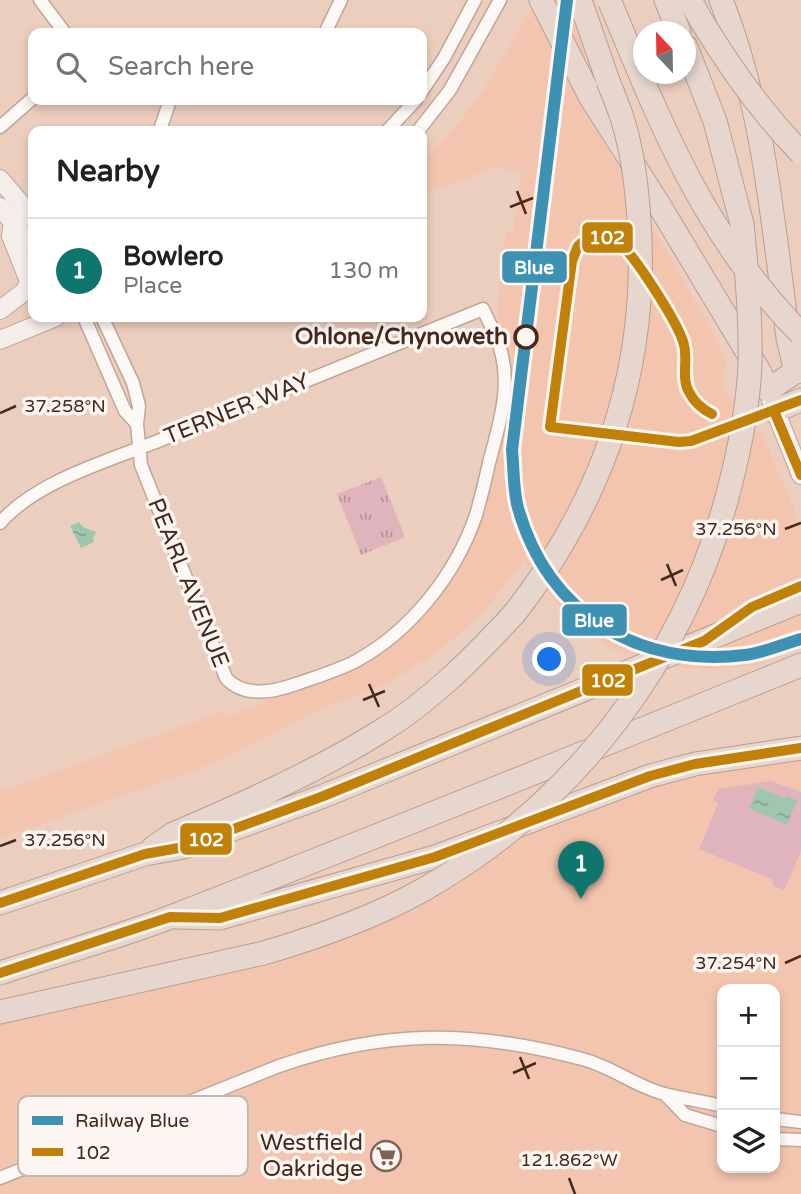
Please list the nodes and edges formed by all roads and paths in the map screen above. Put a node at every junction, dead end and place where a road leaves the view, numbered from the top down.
1 (40, 0) edge
2 (341, 0) edge
3 (475, 0) edge
4 (500, 0) edge
5 (541, 0) edge
6 (580, 0) edge
7 (609, 0) edge
8 (666, 0) edge
9 (690, 0) edge
10 (721, 0) edge
11 (675, 21) edge
12 (61, 28) edge
13 (327, 28) edge
14 (696, 74) edge
15 (427, 84) edge
16 (28, 102) edge
17 (168, 105) edge
18 (411, 105) edge
19 (161, 126) edge
20 (392, 126) edge
21 (422, 126) edge
22 (0, 127) edge
23 (801, 153) edge
24 (0, 178) edge
25 (0, 207) edge
26 (28, 212) edge
27 (13, 221) junction
28 (28, 240) edge
29 (28, 278) edge
30 (28, 284) edge
31 (28, 301) edge
32 (483, 309) joint
33 (0, 312) edge
34 (44, 322) edge
35 (85, 322) edge
36 (104, 322) edge
37 (801, 334) edge
38 (0, 340) edge
39 (799, 377) edge
40 (801, 400) edge
41 (771, 401) junction
42 (137, 424) junction
43 (138, 450) junction
44 (801, 475) edge
45 (0, 523) edge
46 (801, 586) edge
47 (801, 601) edge
48 (704, 641) junction
49 (801, 665) edge
50 (801, 748) edge
51 (145, 854) junction
52 (0, 903) edge
53 (170, 917) junction
54 (0, 973) edge
55 (0, 1012) edge
56 (664, 1094) junction
57 (204, 1096) edge
58 (717, 1105) edge
59 (780, 1120) edge
60 (801, 1122) edge
61 (717, 1125) edge
62 (780, 1139) edge
63 (801, 1140) edge
64 (18, 1171) edge
65 (0, 1178) edge

1 - 12 street
2 - 13 street
3 - 15 street
4 - 21 street
5 - 41 highway
6 - 51 highway, bridge
7 - 37 highway, bridge
8 - 11 highway
9 - 23 highway, bridge
10 - 39 highway
14 - 55 highway, bridge
16 - 22 street
17 - 19 street
18 - 20 street
24 - 26 street
25 - 27 street
27 - 28 street
27 - 29 street
30 - 33 street
31 - 33 street
32 - 43 street, TERNER WAY
32 - 43 street, PEARL AVENUE
34 - 38 street
35 - 42 street
36 - 42 street, PEARL AVENUE
39 - 41 highway
40 - 41 highway
41 - 44 street
42 - 43 street, PEARL AVENUE
43 - 45 street, TERNER WAY
46 - 48 highway
47 - 48 highway
48 - 51 highway
49 - 53 highway
50 - 53 highway
51 - 52 highway
53 - 54 highway
56 - 57 street
56 - 58 street
56 - 61 street
59 - 60 street
62 - 63 street
64 - 65 street

